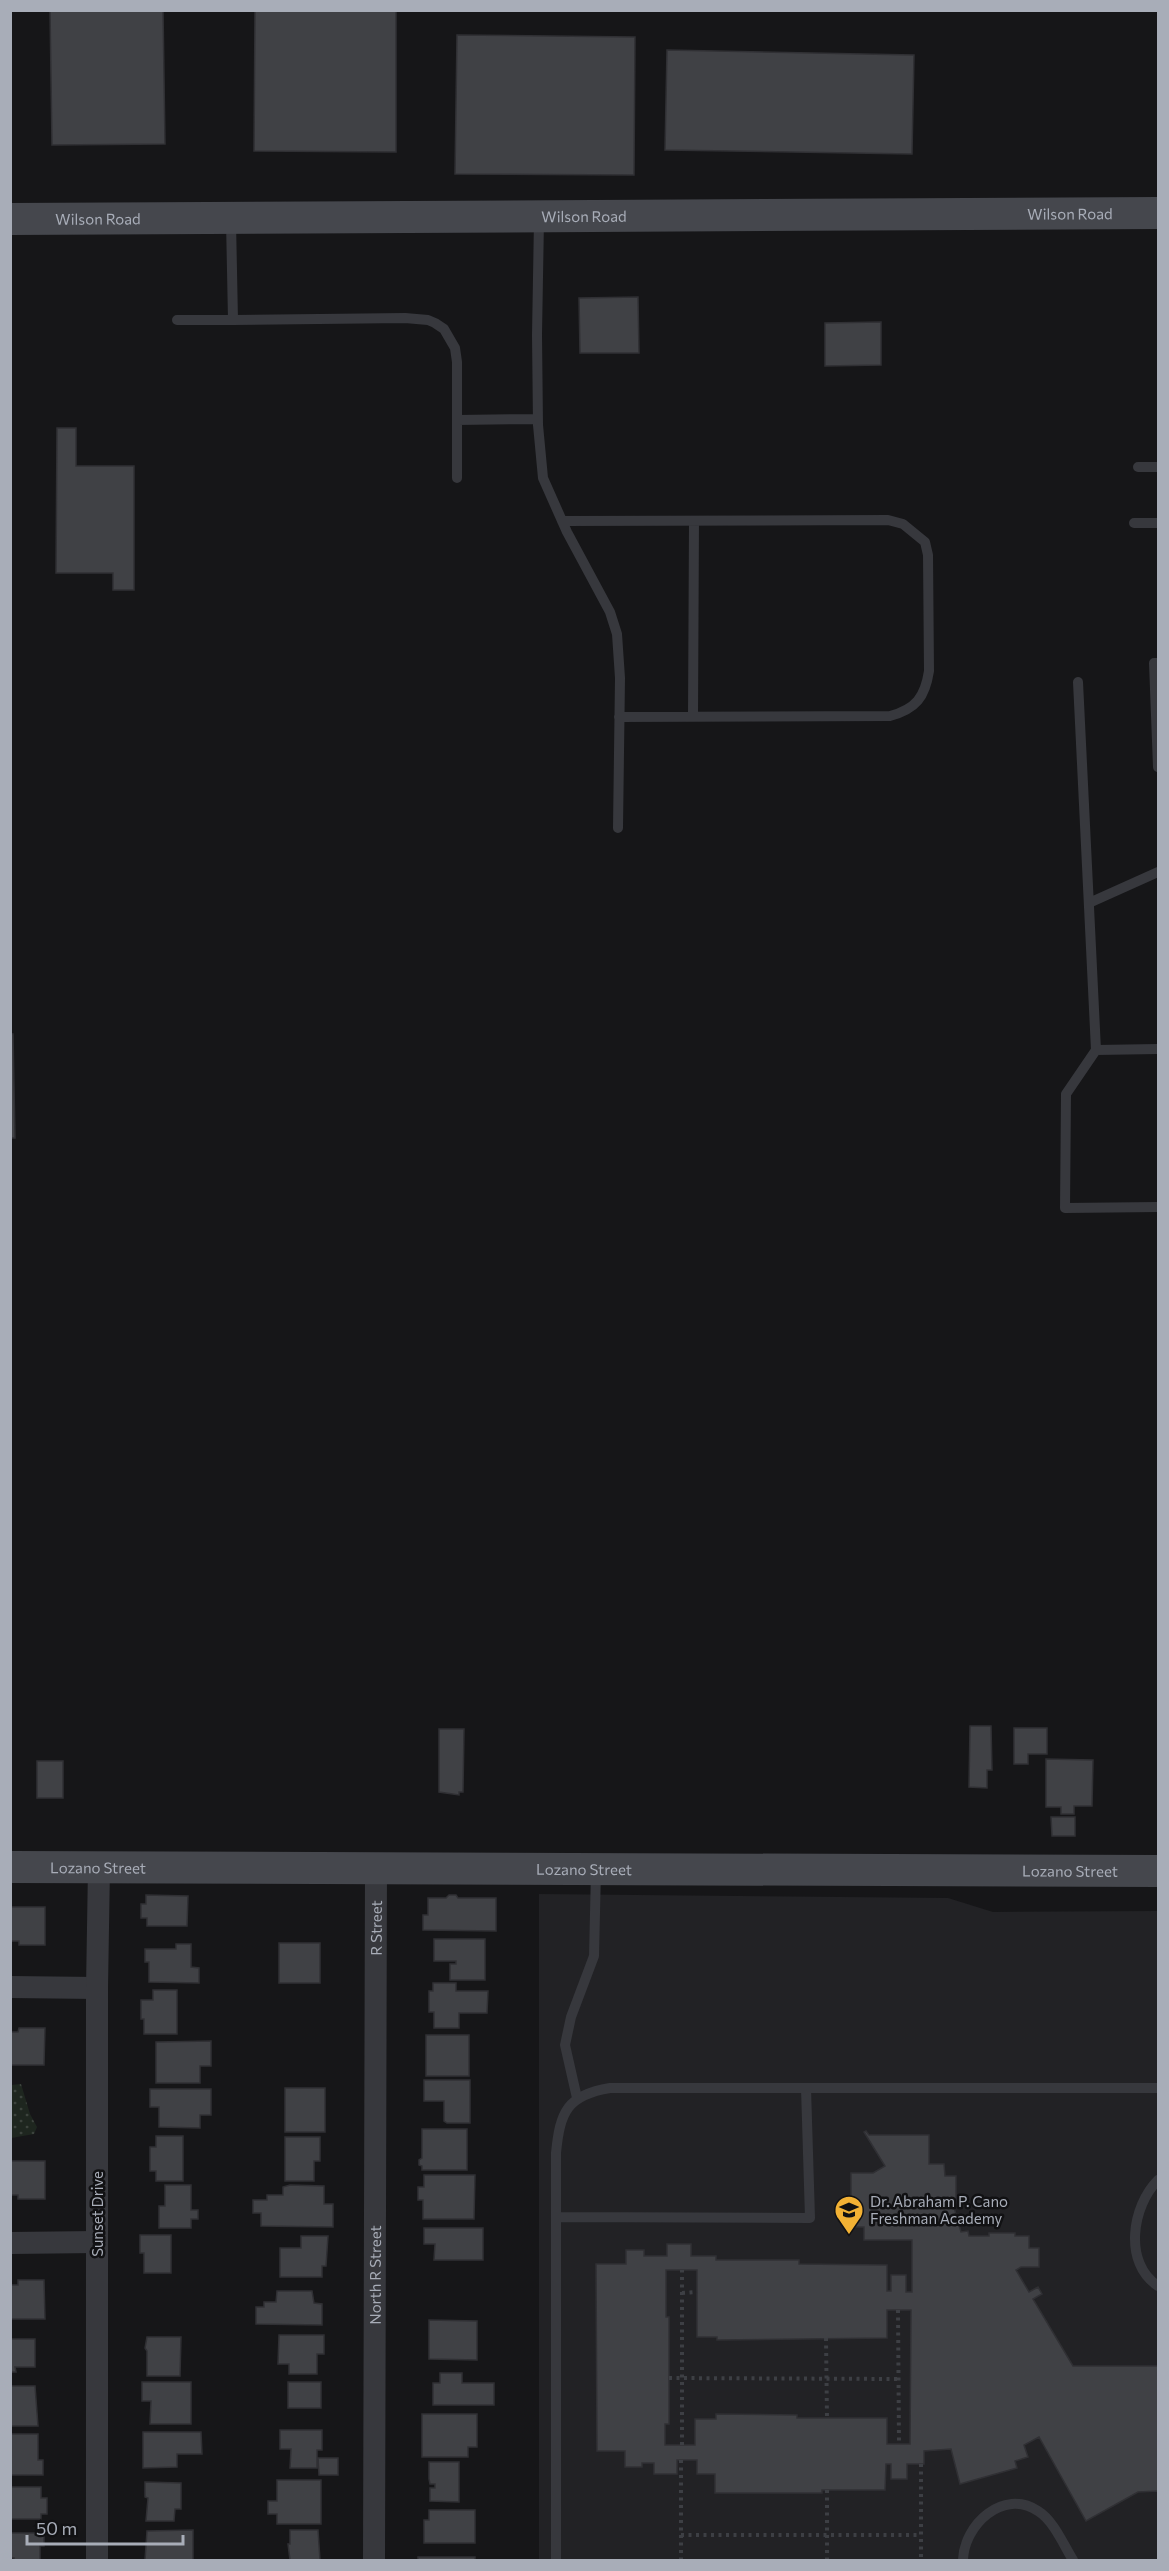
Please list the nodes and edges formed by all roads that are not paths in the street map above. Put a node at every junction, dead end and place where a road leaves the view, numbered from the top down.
1 (1158, 213) edge
2 (539, 217) junction
3 (231, 218) junction
4 (10, 219) edge
5 (177, 320) dead end
6 (233, 320) junction
7 (538, 419) junction
8 (457, 420) junction
9 (1138, 467) dead end
10 (1158, 467) edge
11 (457, 478) dead end
12 (562, 521) junction
13 (694, 521) junction
14 (1134, 523) dead end
15 (1158, 523) edge
16 (1158, 663) edge
17 (1078, 682) dead end
18 (693, 716) junction
19 (619, 717) junction
20 (1158, 767) edge
21 (618, 828) dead end
22 (1158, 872) edge
23 (1089, 903) junction
24 (1158, 1048) edge
25 (1096, 1050) junction
26 (1158, 1207) edge
27 (10, 1867) edge
28 (99, 1867) junction
29 (376, 1868) junction
30 (596, 1869) junction
31 (1158, 1871) edge
32 (10, 1987) edge
33 (97, 1988) junction
34 (376, 1989) joint
35 (806, 2088) junction
36 (1158, 2088) edge
37 (577, 2098) junction
38 (1158, 2180) edge
39 (556, 2217) junction
40 (97, 2242) junction
41 (10, 2243) edge
42 (1158, 2286) edge
43 (97, 2560) edge
44 (374, 2560) edge
45 (556, 2560) edge
46 (963, 2560) edge
47 (1072, 2560) edge

1 - 2 street, Wilson Road
2 - 3 street, Wilson Road
2 - 7 lane
3 - 4 street, Wilson Road
3 - 6 lane
5 - 6 lane
6 - 8 lane
7 - 8 lane
7 - 12 lane
8 - 11 lane
9 - 10 lane
12 - 13 lane
12 - 19 lane
13 - 18 lane
13 - 18 lane
14 - 15 lane
16 - 20 lane
17 - 23 lane
18 - 19 lane
19 - 21 lane
22 - 23 lane
23 - 25 lane
24 - 25 lane
25 - 26 lane
27 - 28 street, Lozano Street
28 - 29 street, Lozano Street
28 - 33 street, Sunset Drive
29 - 30 street, Lozano Street
29 - 34 street, R Street
30 - 31 street, Lozano Street
30 - 37 lane
32 - 33 street
33 - 40 street, Sunset Drive
34 - 44 street, North R Street
35 - 36 lane
35 - 37 lane
35 - 39 lane
37 - 39 lane
38 - 42 lane
39 - 45 lane
40 - 41 street
40 - 43 street, Sunset Drive
46 - 47 lane

